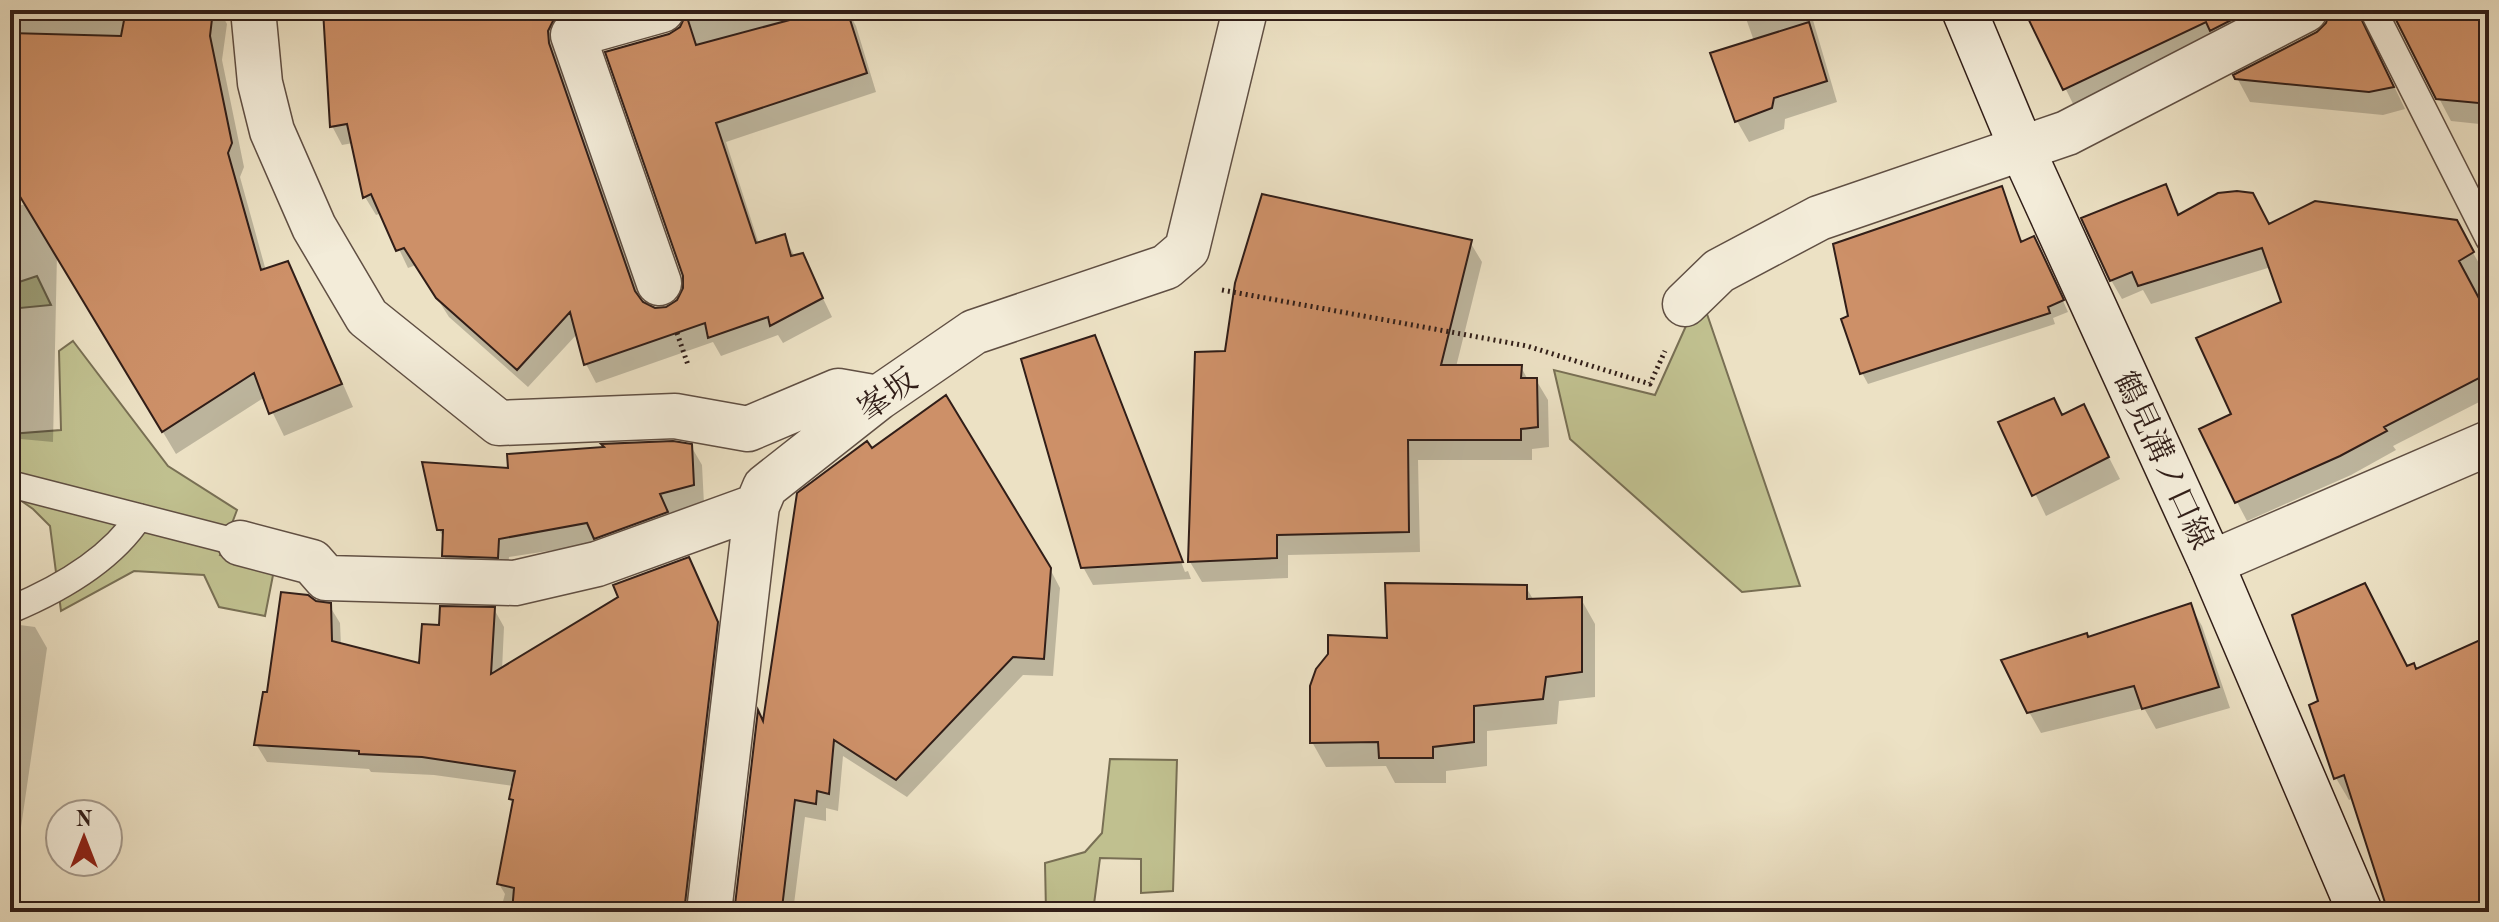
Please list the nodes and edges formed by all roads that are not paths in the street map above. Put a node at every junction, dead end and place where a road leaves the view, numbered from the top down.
1 (256, 10) edge
2 (662, 10) edge
3 (1245, 10) edge
4 (1964, 10) edge
5 (2305, 10) edge
6 (2373, 10) edge
7 (2022, 149) junction
8 (2489, 239) edge
9 (659, 283) dead end
10 (1685, 304) road end
11 (878, 398) junction
12 (2489, 443) edge
13 (10, 484) edge
14 (757, 506) junction
15 (139, 517) junction
16 (240, 543) joint
17 (2211, 563) junction
18 (10, 610) edge
19 (709, 912) edge
20 (2360, 912) edge

1 - 11 street
2 - 9 street
3 - 11 street, 峯坂
4 - 7 street, 鶴見溝ノ口線
5 - 7 street
6 - 8 lane
7 - 10 street
7 - 17 street, 鶴見溝ノ口線
11 - 14 street, 峯坂
12 - 17 street
13 - 15 lane
14 - 16 street
14 - 19 street
15 - 16 lane
15 - 18 lane
17 - 20 street, 鶴見溝ノ口線

